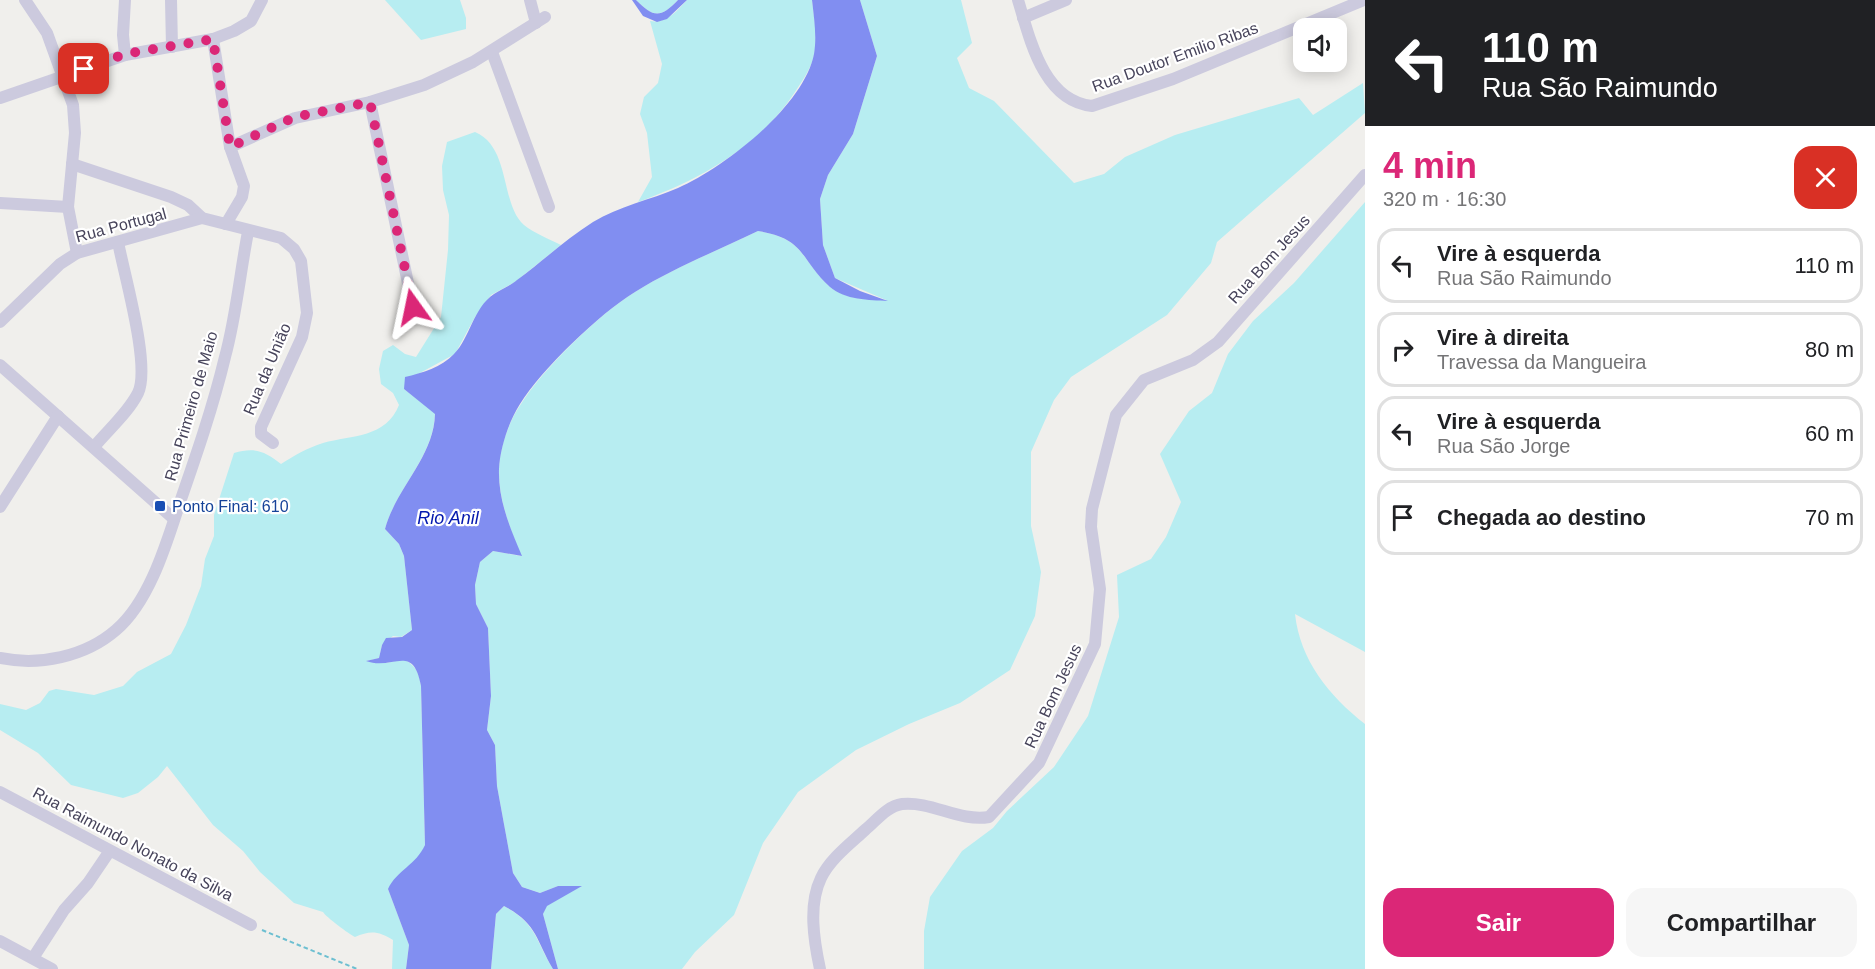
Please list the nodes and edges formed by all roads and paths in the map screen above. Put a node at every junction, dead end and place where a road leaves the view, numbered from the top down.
1 (25, 0) edge
2 (125, 0) edge
3 (171, 0) edge
4 (262, 0) edge
5 (530, 0) edge
6 (1018, 0) edge
7 (1066, 0) edge
8 (1363, 3) edge
9 (1023, 18) junction
10 (213, 39) junction
11 (172, 47) junction
12 (492, 52) junction
13 (125, 54) junction
14 (64, 77) junction
15 (0, 98) edge
16 (370, 102) junction
17 (230, 147) junction
18 (72, 164) junction
19 (1365, 175) edge
20 (0, 203) edge
21 (68, 207) junction
22 (549, 207) dead end
23 (202, 218) junction
24 (226, 224) junction
25 (248, 232) junction
26 (118, 242) junction
27 (76, 253) junction
28 (413, 307) dead end
29 (0, 322) edge
30 (0, 364) edge
31 (58, 416) junction
32 (273, 443) dead end
33 (94, 447) junction
34 (0, 507) edge
35 (174, 519) junction
36 (0, 658) edge
37 (0, 792) edge
38 (109, 852) junction
39 (251, 925) joint
40 (0, 941) edge
41 (33, 958) junction
42 (52, 969) edge
43 (357, 969) edge
44 (820, 969) edge

1 - 14 street
2 - 13 street
3 - 11 street
4 - 10 street
5 - 12 street
6 - 9 street, Rua Doutor Emilio Ribas
7 - 9 street
8 - 9 street, Rua Doutor Emilio Ribas
10 - 11 street
10 - 17 street
11 - 13 street
12 - 16 street
12 - 22 street
13 - 14 street
14 - 15 street
14 - 18 street
16 - 17 street
16 - 28 street
17 - 24 street
18 - 21 street
18 - 23 street
19 - 44 street, Rua Bom Jesus
20 - 21 street
21 - 27 street
23 - 24 street
23 - 26 street, Rua Portugal
24 - 25 street
25 - 32 street, Rua da União
25 - 35 street, Rua Primeiro de Maio
26 - 27 street, Rua Portugal
26 - 33 street
27 - 29 street, Rua Portugal
30 - 31 street
31 - 33 street
31 - 34 street
33 - 35 street
35 - 36 street, Rua Primeiro de Maio
37 - 38 street, Rua Raimundo Nonato da Silva
38 - 39 street, Rua Raimundo Nonato da Silva
38 - 41 street
39 - 43 path
40 - 41 street
41 - 42 street

